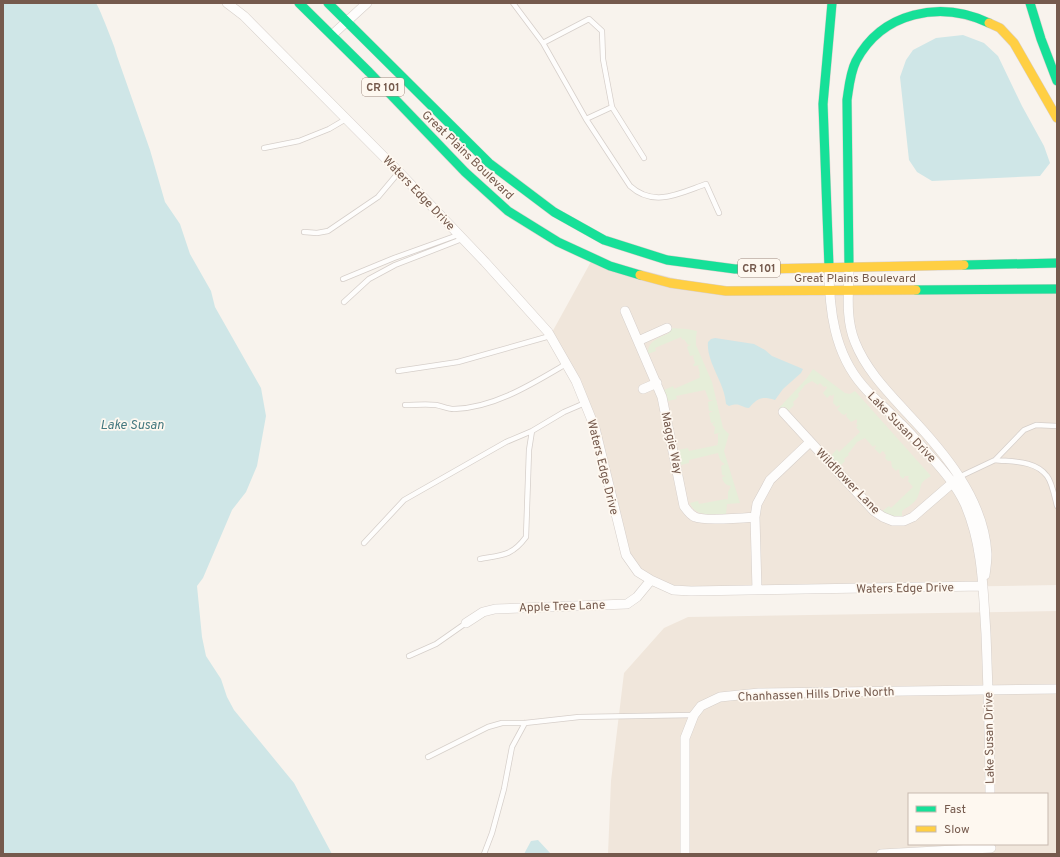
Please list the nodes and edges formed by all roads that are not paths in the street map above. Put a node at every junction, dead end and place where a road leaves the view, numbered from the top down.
1 (227, 3) edge
2 (299, 3) edge
3 (328, 3) edge
4 (367, 3) edge
5 (513, 3) edge
6 (832, 3) edge
7 (1030, 3) edge
8 (347, 21) junction
9 (332, 36) junction
10 (543, 43) junction
11 (1057, 81) edge
12 (612, 107) junction
13 (1057, 118) edge
14 (346, 119) junction
15 (586, 119) junction
16 (264, 148) dead end
17 (644, 158) dead end
18 (399, 172) junction
19 (719, 214) dead end
20 (304, 232) dead end
21 (460, 237) junction
22 (1057, 263) edge
23 (828, 267) junction
24 (849, 267) junction
25 (343, 279) dead end
26 (1057, 289) edge
27 (829, 290) junction
28 (849, 290) junction
29 (344, 302) dead end
30 (625, 312) dead end
31 (667, 328) dead end
32 (550, 336) junction
33 (638, 341) junction
34 (566, 364) junction
35 (398, 371) dead end
36 (657, 383) junction
37 (644, 389) dead end
38 (585, 403) junction
39 (405, 405) dead end
40 (783, 412) dead end
41 (1057, 426) edge
42 (532, 431) junction
43 (810, 442) junction
44 (995, 460) junction
45 (956, 480) junction
46 (1057, 506) edge
47 (755, 517) junction
48 (364, 543) dead end
49 (480, 559) dead end
50 (651, 580) junction
51 (984, 586) junction
52 (757, 590) junction
53 (466, 622) joint
54 (409, 656) dead end
55 (1057, 689) edge
56 (988, 690) junction
57 (694, 715) junction
58 (525, 723) junction
59 (428, 757) dead end
60 (990, 793) edge
61 (991, 849) edge
62 (484, 854) edge
63 (685, 854) edge
64 (881, 854) edge

1 - 14 street, Waters Edge Drive
2 - 9 main road, Great Plains Boulevard / CR 101
3 - 8 main road, Great Plains Boulevard / CR 101
4 - 8 street
5 - 10 lane
6 - 23 main road
7 - 11 main road
8 - 9 street
8 - 23 main road, Great Plains Boulevard / CR 101
9 - 27 main road, Great Plains Boulevard / CR 101
10 - 12 lane
10 - 15 lane
12 - 15 lane
12 - 17 lane
13 - 24 main road
14 - 16 lane
14 - 18 street, Waters Edge Drive
15 - 19 lane
18 - 20 lane
18 - 21 street, Waters Edge Drive
21 - 25 lane
21 - 29 lane
21 - 32 street, Waters Edge Drive
22 - 24 main road, Great Plains Boulevard / CR 101
23 - 24 main road, Great Plains Boulevard / CR 101
23 - 27 street, Lake Susan Drive
24 - 28 street, Lake Susan Drive
26 - 28 main road, Great Plains Boulevard / CR 101
27 - 28 main road, Great Plains Boulevard / CR 101
27 - 45 street, Lake Susan Drive
28 - 45 street, Lake Susan Drive
30 - 33 street, Maggie Way
31 - 33 street
32 - 34 street, Waters Edge Drive
32 - 35 lane
33 - 36 street, Maggie Way
34 - 38 street, Waters Edge Drive
34 - 39 lane
36 - 37 street
36 - 47 street, Maggie Way
38 - 42 lane
38 - 50 street, Waters Edge Drive
40 - 43 street, Wildflower Lane
41 - 44 lane
42 - 48 lane
42 - 49 lane
43 - 45 street, Wildflower Lane
43 - 47 street
44 - 45 lane
44 - 46 lane
45 - 51 street, Lake Susan Drive
47 - 52 street
50 - 52 street, Waters Edge Drive
50 - 53 street, Apple Tree Lane
51 - 52 street, Waters Edge Drive
51 - 56 street, Lake Susan Drive
53 - 54 lane
55 - 56 street, Chanhassen Hills Drive North
56 - 57 street, Chanhassen Hills Drive North
56 - 60 street, Lake Susan Drive
57 - 58 lane
57 - 63 street, Chanhassen Hills Drive North
58 - 59 lane
58 - 62 lane
61 - 64 street

